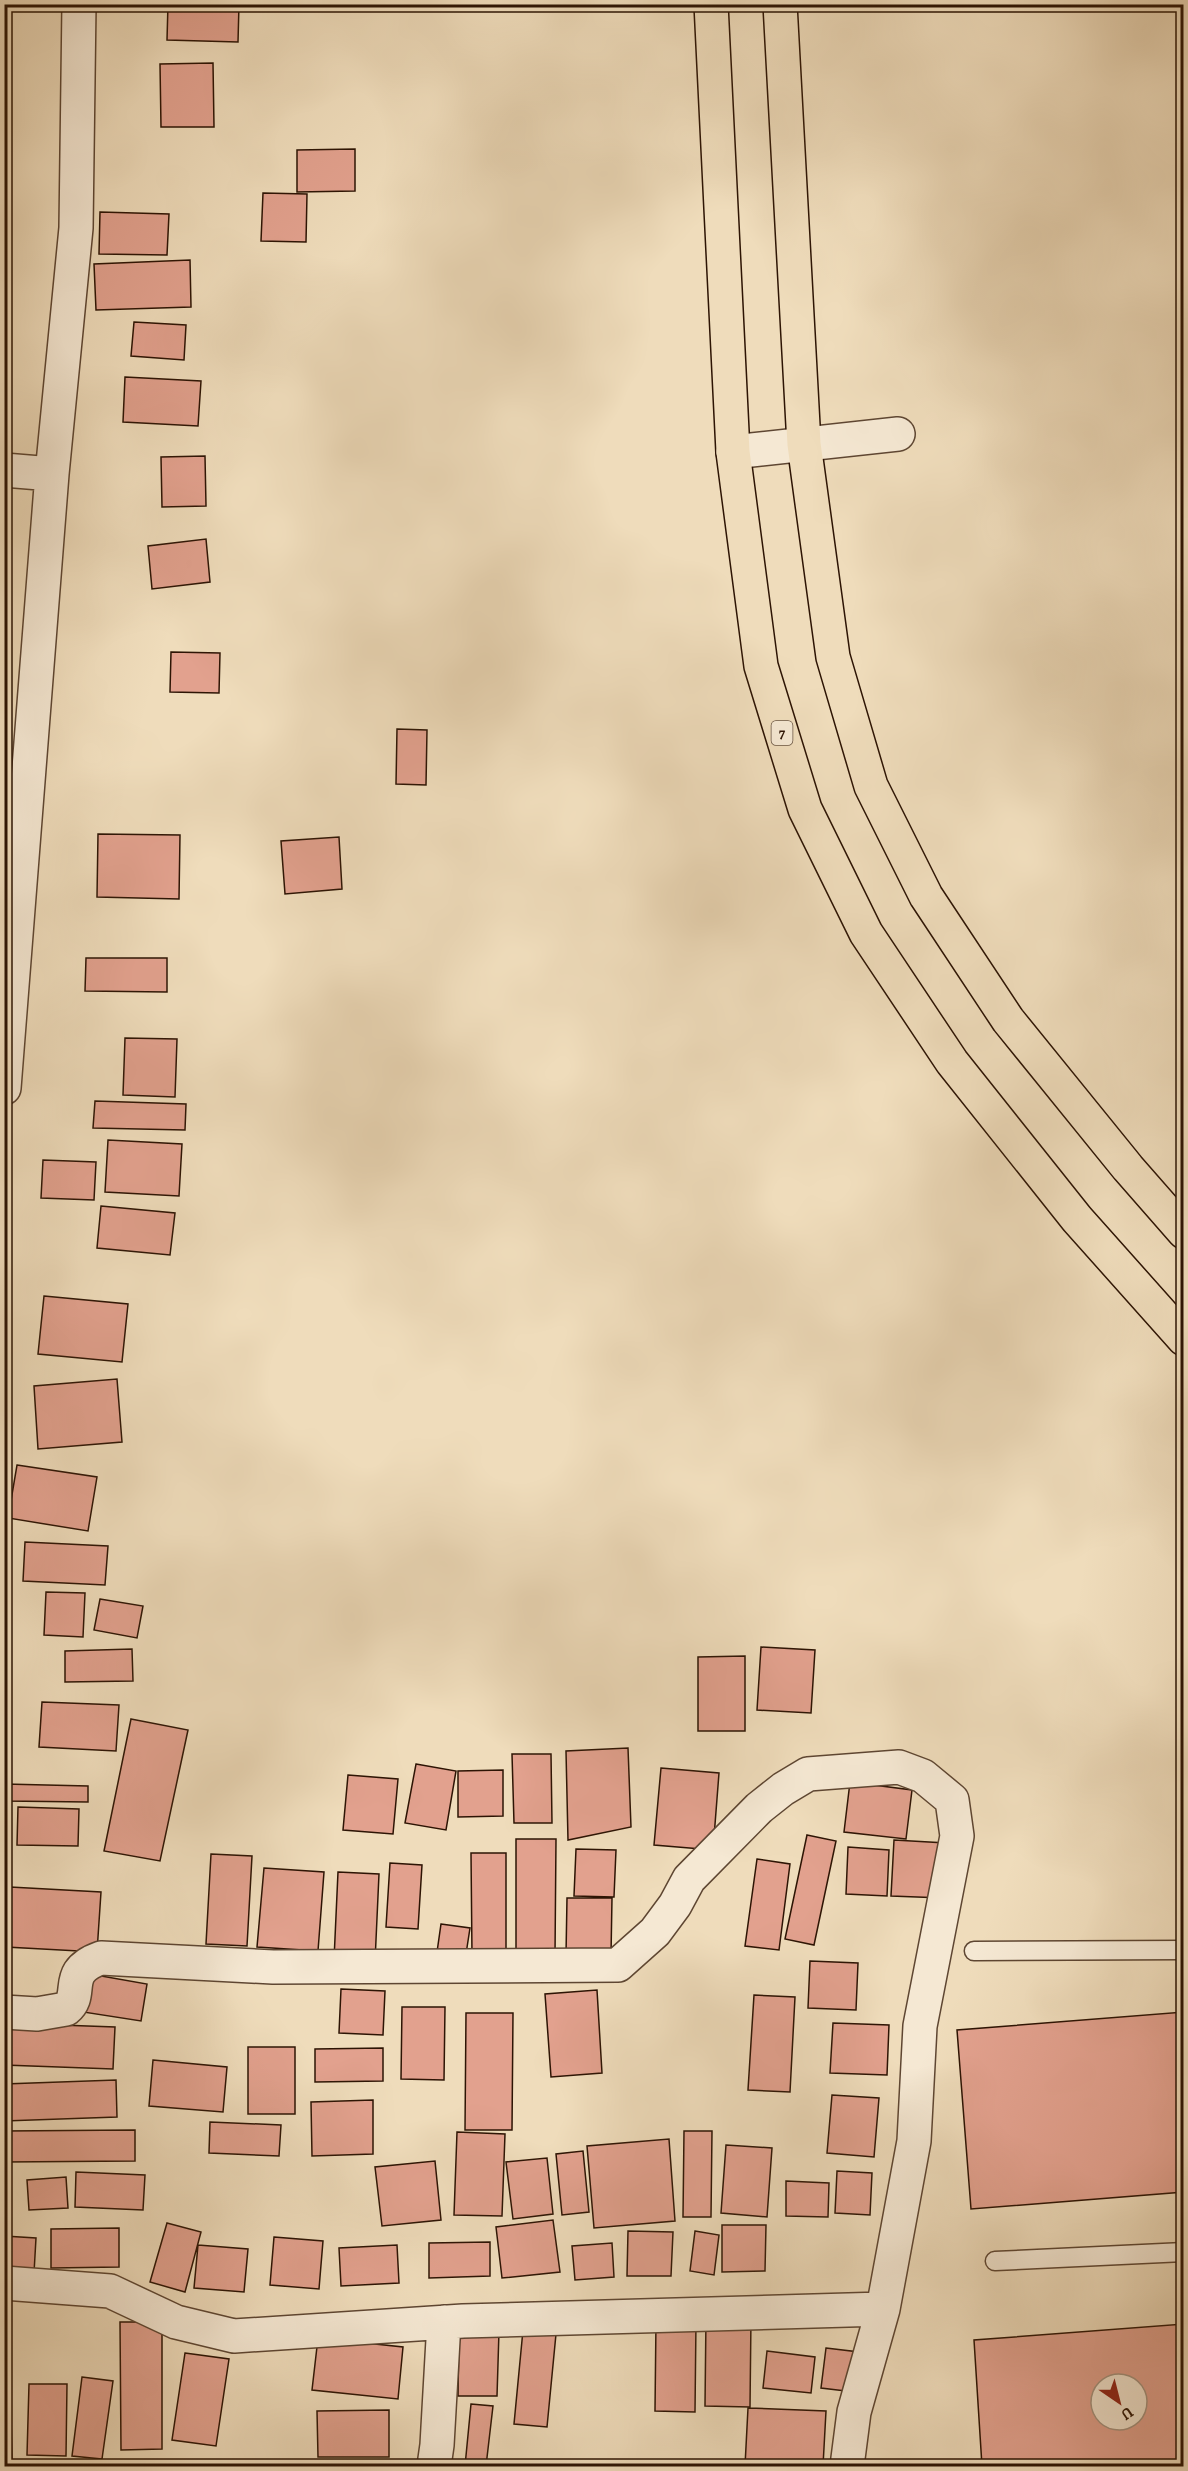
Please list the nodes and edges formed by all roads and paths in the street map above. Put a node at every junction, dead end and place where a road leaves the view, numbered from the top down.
1 (79, 4) edge
2 (711, 4) edge
3 (780, 4) edge
4 (898, 434) dead end
5 (804, 444) junction
6 (733, 452) junction
7 (4, 470) edge
8 (52, 474) junction
9 (4, 1088) edge
10 (1184, 1232) edge
11 (1184, 1339) edge
12 (1184, 1950) edge
13 (974, 1952) dead end
14 (4, 2012) edge
15 (1184, 2252) edge
16 (995, 2261) dead end
17 (4, 2283) edge
18 (884, 2309) junction
19 (444, 2322) junction
20 (434, 2466) edge
21 (847, 2466) edge

1 - 8 street
2 - 6 highway, 7
3 - 5 highway
4 - 5 street
5 - 6 street
5 - 10 highway
6 - 11 highway, 7
7 - 8 street
8 - 9 street
12 - 13 lane
14 - 18 street
15 - 16 lane
17 - 19 street
18 - 19 street
18 - 21 street
19 - 20 street

